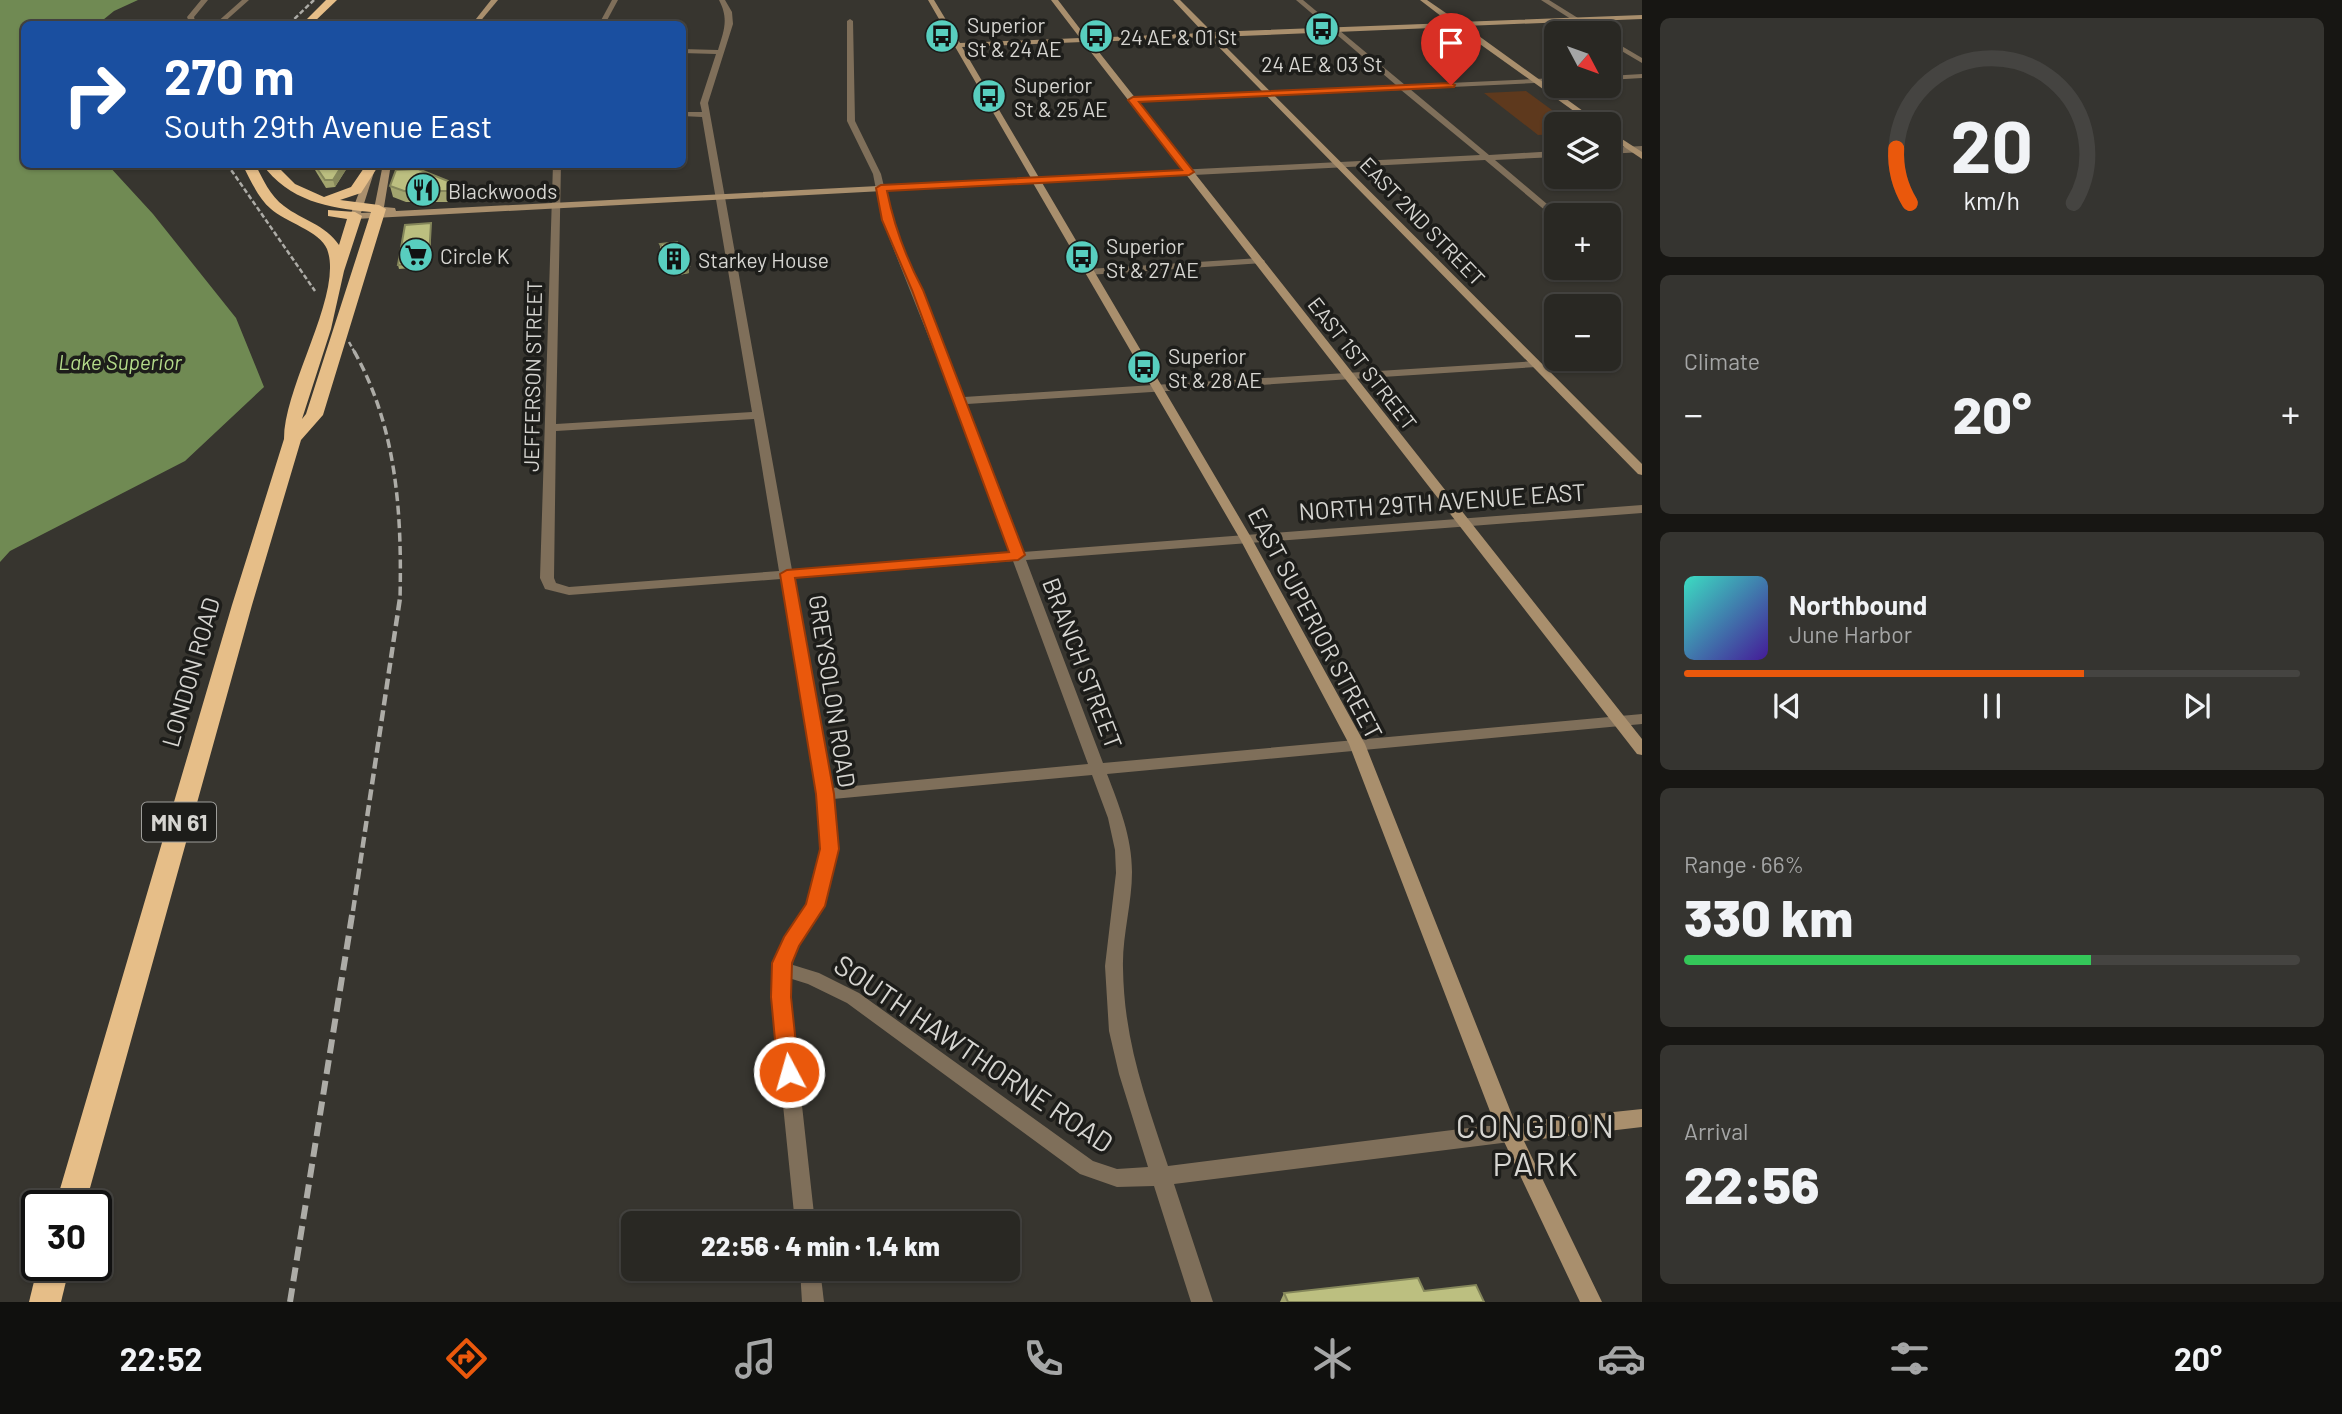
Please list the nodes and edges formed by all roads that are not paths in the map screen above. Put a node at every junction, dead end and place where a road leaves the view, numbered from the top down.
1 (205, 0) edge
2 (246, 0) edge
3 (332, 0) edge
4 (343, 0) edge
5 (495, 0) edge
6 (615, 0) edge
7 (722, 0) edge
8 (931, 0) edge
9 (1054, 0) edge
10 (1176, 0) edge
11 (1299, 0) edge
12 (1423, 0) edge
13 (1544, 0) edge
14 (1642, 17) edge
15 (1576, 20) junction
16 (192, 21) edge
17 (222, 21) edge
18 (310, 21) edge
19 (322, 21) edge
20 (478, 21) edge
21 (604, 21) edge
22 (850, 21) dead end
23 (1456, 24) junction
24 (1335, 29) junction
25 (1211, 35) junction
26 (1085, 40) junction
27 (959, 45) junction
28 (1621, 48) edge
29 (686, 51) edge
30 (720, 52) junction
31 (1642, 61) edge
32 (1642, 76) edge
33 (1621, 77) edge
34 (1537, 81) junction
35 (1544, 81) edge
36 (1404, 88) junction
37 (1270, 93) junction
38 (1133, 100) junction
39 (1580, 112) edge
40 (686, 114) edge
41 (706, 115) junction
42 (1621, 140) edge
43 (1637, 149) edge
44 (1544, 154) edge
45 (1642, 156) edge
46 (1487, 157) junction
47 (1340, 165) junction
48 (251, 168) edge
49 (271, 168) edge
50 (372, 168) edge
51 (372, 168) edge
52 (386, 168) edge
53 (557, 168) edge
54 (1189, 172) junction
55 (1037, 180) junction
56 (261, 184) junction
57 (881, 188) junction
58 (308, 197) junction
59 (720, 197) junction
60 (1544, 205) edge
61 (555, 206) junction
62 (356, 212) junction
63 (378, 212) junction
64 (1260, 261) junction
65 (1088, 272) junction
66 (336, 285) junction
67 (1536, 364) junction
68 (1349, 376) junction
69 (1158, 388) junction
70 (960, 401) junction
71 (757, 415) junction
72 (551, 428) junction
73 (293, 439) junction
74 (1642, 471) edge
75 (1642, 509) edge
76 (1463, 522) junction
77 (1246, 538) junction
78 (1018, 555) junction
79 (787, 574) junction
80 (552, 587) joint
81 (1642, 719) edge
82 (1620, 721) junction
83 (1357, 744) junction
84 (1642, 750) edge
85 (1099, 769) junction
86 (825, 794) junction
87 (782, 970) junction
88 (1642, 1118) edge
89 (1511, 1135) junction
90 (1161, 1176) junction
91 (76, 1190) edge
92 (804, 1211) edge
93 (50, 1281) edge
94 (811, 1281) edge
95 (44, 1302) edge
96 (813, 1302) edge
97 (1202, 1302) edge
98 (1591, 1302) edge

1 - 16 street
2 - 17 street
3 - 18 highway
4 - 19 highway
5 - 20 street
6 - 21 street
7 - 30 street, GREYSOLON ROAD
8 - 27 street, EAST SUPERIOR STREET
9 - 26 street, EAST 1ST STREET
10 - 25 street, EAST 2ND STREET
11 - 24 street
12 - 23 street
13 - 15 street
14 - 15 street
15 - 23 street
22 - 57 street, BRANCH STREET
23 - 24 street
23 - 34 street
24 - 25 street
24 - 36 street
25 - 26 street
25 - 37 street, EAST 2ND STREET
26 - 27 street
26 - 38 street, EAST 1ST STREET
27 - 55 street, EAST SUPERIOR STREET
28 - 31 street
29 - 30 street
30 - 41 street, GREYSOLON ROAD
32 - 33 street
34 - 35 street
34 - 36 street
34 - 39 street
36 - 37 street
36 - 46 street
37 - 38 street
37 - 47 street, EAST 2ND STREET
38 - 54 street, EAST 1ST STREET
40 - 41 street
41 - 59 street, GREYSOLON ROAD
42 - 43 street
43 - 45 street
44 - 46 street
46 - 47 street
46 - 60 street
47 - 54 street
47 - 67 street, EAST 2ND STREET
48 - 56 highway
49 - 58 highway
50 - 58 highway
51 - 62 street
52 - 63 street, LONDON ROAD
53 - 61 street, JEFFERSON STREET
54 - 55 street
54 - 64 street, EAST 1ST STREET
55 - 57 street
55 - 65 street, EAST SUPERIOR STREET
56 - 62 highway
56 - 66 highway
57 - 59 street
57 - 70 street, BRANCH STREET
58 - 62 highway
59 - 61 street
59 - 71 street, GREYSOLON ROAD
61 - 63 street
61 - 72 street, JEFFERSON STREET
62 - 63 highway
62 - 66 highway, MN 61
63 - 73 highway, LONDON ROAD / MN 61
64 - 65 street
64 - 68 street, EAST 1ST STREET
65 - 69 street, EAST SUPERIOR STREET
66 - 73 highway, MN 61
67 - 68 street
67 - 74 street, EAST 2ND STREET
68 - 69 street
68 - 76 street, EAST 1ST STREET
69 - 70 street
69 - 77 street, EAST SUPERIOR STREET
70 - 78 street, BRANCH STREET
71 - 72 street
71 - 79 street, GREYSOLON ROAD
72 - 80 street, JEFFERSON STREET
73 - 91 highway, LONDON ROAD / MN 61
75 - 76 street, NORTH 29TH AVENUE EAST
76 - 77 street, NORTH 29TH AVENUE EAST
76 - 82 street, EAST 1ST STREET
77 - 78 street, NORTH 29TH AVENUE EAST
77 - 83 street, EAST SUPERIOR STREET
78 - 79 street, NORTH 29TH AVENUE EAST
78 - 85 street, BRANCH STREET
79 - 80 street, NORTH 29TH AVENUE EAST
79 - 86 street, GREYSOLON ROAD
81 - 82 street
82 - 83 street
82 - 84 street, EAST 1ST STREET
83 - 85 street
83 - 89 street, EAST SUPERIOR STREET
85 - 86 street
85 - 90 street, BRANCH STREET
86 - 87 street, GREYSOLON ROAD
87 - 90 street, SOUTH HAWTHORNE ROAD
87 - 92 street, GREYSOLON ROAD
88 - 89 street
89 - 90 street, SOUTH HAWTHORNE ROAD
89 - 98 street, EAST SUPERIOR STREET
90 - 97 street, BRANCH STREET
93 - 95 highway
94 - 96 street

